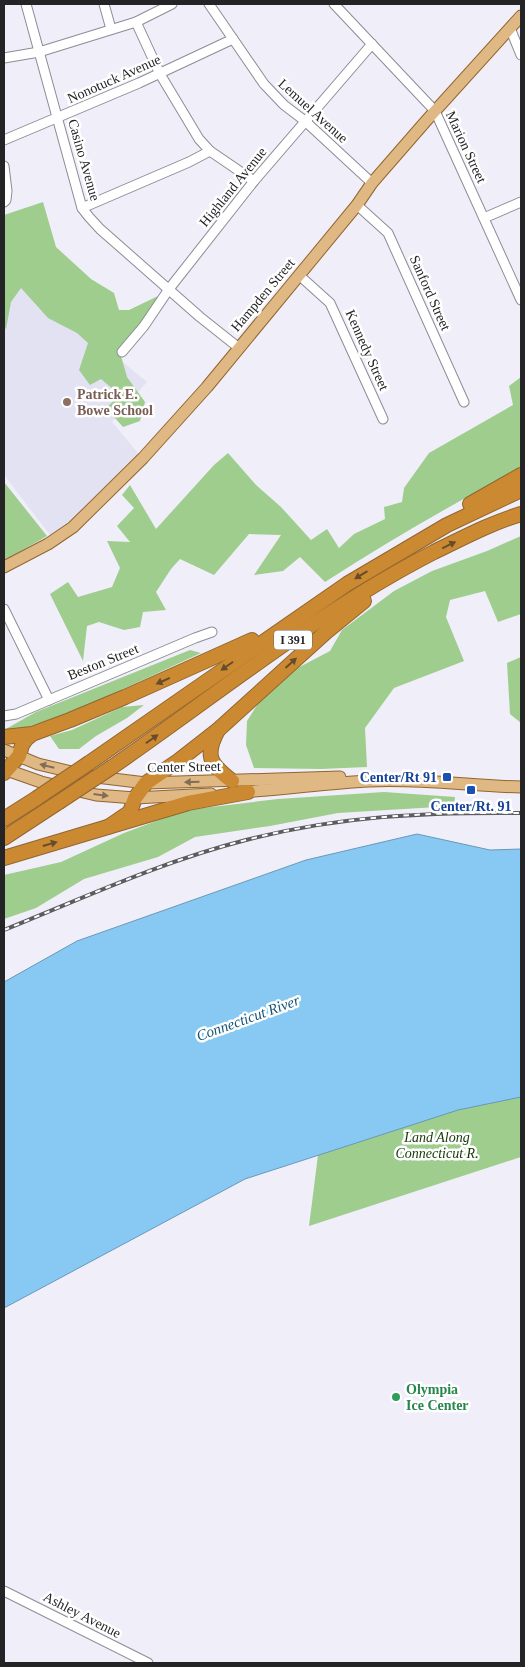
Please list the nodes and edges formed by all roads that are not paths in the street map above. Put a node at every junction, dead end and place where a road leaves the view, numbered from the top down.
1 (26, 4) edge
2 (104, 4) edge
3 (172, 4) edge
4 (209, 4) edge
5 (339, 6) edge
6 (521, 16) edge
7 (136, 22) junction
8 (510, 28) junction
9 (111, 29) junction
10 (233, 39) junction
11 (372, 44) junction
12 (39, 52) junction
13 (521, 55) edge
14 (4, 58) edge
15 (160, 74) junction
16 (434, 111) junction
17 (58, 118) junction
18 (305, 121) junction
19 (4, 140) edge
20 (210, 150) junction
21 (4, 166) edge
22 (254, 181) junction
23 (372, 183) junction
24 (4, 202) edge
25 (521, 202) edge
26 (357, 205) junction
27 (82, 208) junction
28 (484, 218) junction
29 (300, 276) junction
30 (169, 289) junction
31 (521, 300) edge
32 (239, 348) junction
33 (122, 352) dead end
34 (464, 402) dead end
35 (383, 419) dead end
36 (521, 475) edge
37 (521, 490) edge
38 (521, 516) edge
39 (403, 550) junction
40 (419, 560) junction
41 (4, 567) edge
42 (4, 609) edge
43 (287, 624) junction
44 (212, 632) dead end
45 (49, 700) junction
46 (4, 716) edge
47 (219, 729) junction
48 (32, 734) junction
49 (4, 737) edge
50 (4, 750) edge
51 (19, 756) junction
52 (5, 771) edge
53 (232, 781) junction
54 (368, 781) junction
55 (146, 783) junction
56 (521, 787) edge
57 (248, 792) junction
58 (135, 798) junction
59 (4, 819) edge
60 (108, 827) junction
61 (4, 838) edge
62 (4, 858) edge
63 (4, 1591) edge
64 (148, 1663) edge

1 - 12 street, Casino Avenue
2 - 9 street
3 - 7 street
4 - 10 street, Lemuel Avenue
5 - 11 street, Marion Street
6 - 8 main road, Hampden Street
7 - 9 street
7 - 15 street
8 - 13 street
8 - 16 main road, Hampden Street
9 - 12 street
10 - 15 street, Nonotuck Avenue
10 - 18 street, Lemuel Avenue
11 - 16 street, Marion Street
11 - 18 street, Highland Avenue
12 - 14 street
12 - 17 street, Casino Avenue
15 - 17 street, Nonotuck Avenue
15 - 20 street
16 - 23 main road, Hampden Street
16 - 28 street, Marion Street
17 - 19 street, Nonotuck Avenue
17 - 27 street, Casino Avenue
18 - 22 street, Highland Avenue
18 - 23 street, Lemuel Avenue
20 - 22 street
20 - 27 street
21 - 24 street
22 - 30 street, Highland Avenue
23 - 26 main road, Hampden Street
25 - 28 street
26 - 29 main road, Hampden Street
26 - 34 street, Sanford Street
27 - 30 street, Casino Avenue
28 - 31 street, Marion Street
29 - 32 main road, Hampden Street
29 - 35 street, Kennedy Street
30 - 32 street, Casino Avenue
30 - 33 street, Highland Avenue
32 - 41 main road, Hampden Street
36 - 39 highway
37 - 39 highway
40 -> 38 highway, I 391
39 -> 43 highway, I 391
47 -> 40 highway
61 -> 40 highway, I 391, bridge
42 - 45 street
43 -> 48 highway
43 -> 59 highway, I 391, bridge
44 - 45 street, Beston Street
45 - 46 street, Beston Street
47 - 53 highway
47 - 55 highway
48 - 49 highway
48 - 51 highway
50 - 51 main road, Center Street
51 - 52 highway
55 -> 51 main road, Center Street
52 -> 58 main road, Center Street
53 - 54 main road, Center Street
53 -> 55 main road, Center Street
54 - 56 main road, Center Street
54 - 57 main road, Center Street
55 - 58 highway
57 - 58 main road, Center Street
57 - 60 highway
58 - 60 highway
62 -> 60 highway
63 - 64 street, Ashley Avenue

